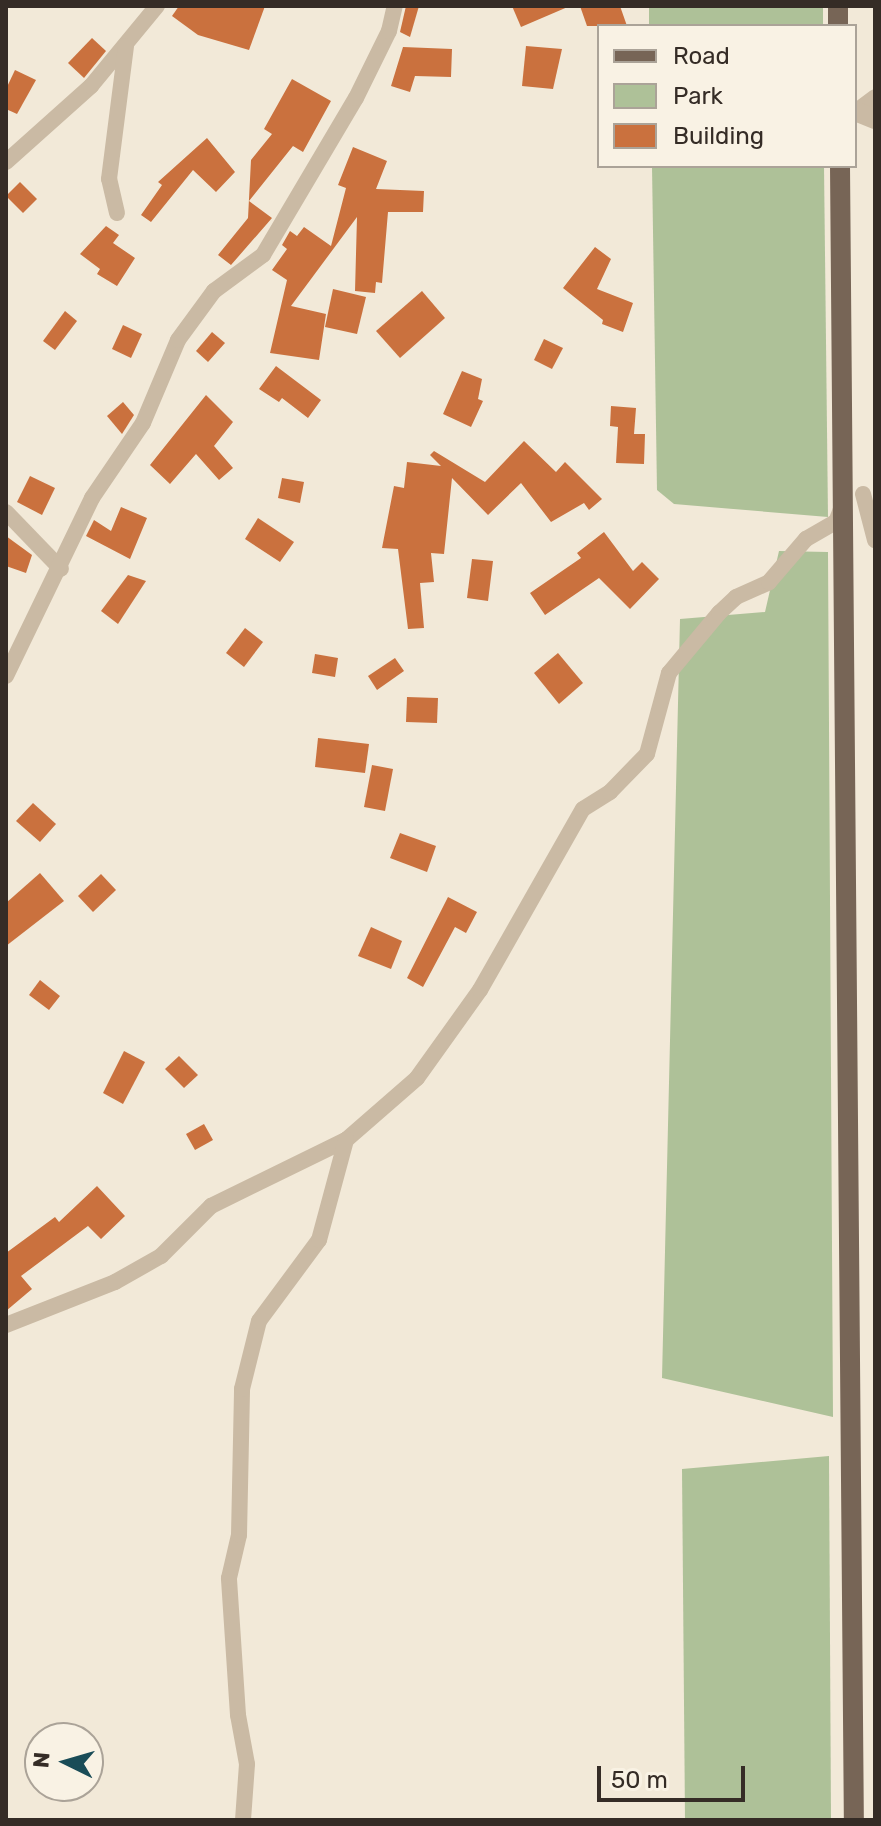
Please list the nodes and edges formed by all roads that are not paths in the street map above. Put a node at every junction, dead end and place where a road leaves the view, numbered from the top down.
1 (157, 6) edge
2 (395, 6) edge
3 (126, 46) junction
4 (875, 97) edge
5 (863, 113) edge
6 (6, 162) edge
7 (840, 168) edge
8 (117, 213) dead end
9 (843, 494) junction
10 (869, 496) edge
11 (6, 512) edge
12 (875, 540) edge
13 (61, 569) junction
14 (6, 676) edge
15 (346, 1140) junction
16 (6, 1325) edge
17 (243, 1820) edge
18 (854, 1820) edge

1 - 3 street
2 - 13 street
3 - 6 street
3 - 8 street
4 - 5 street
7 - 9 main road
9 - 10 street
9 - 15 street
9 - 18 main road
10 - 12 street
11 - 13 street
13 - 14 street
15 - 16 street
15 - 17 street

